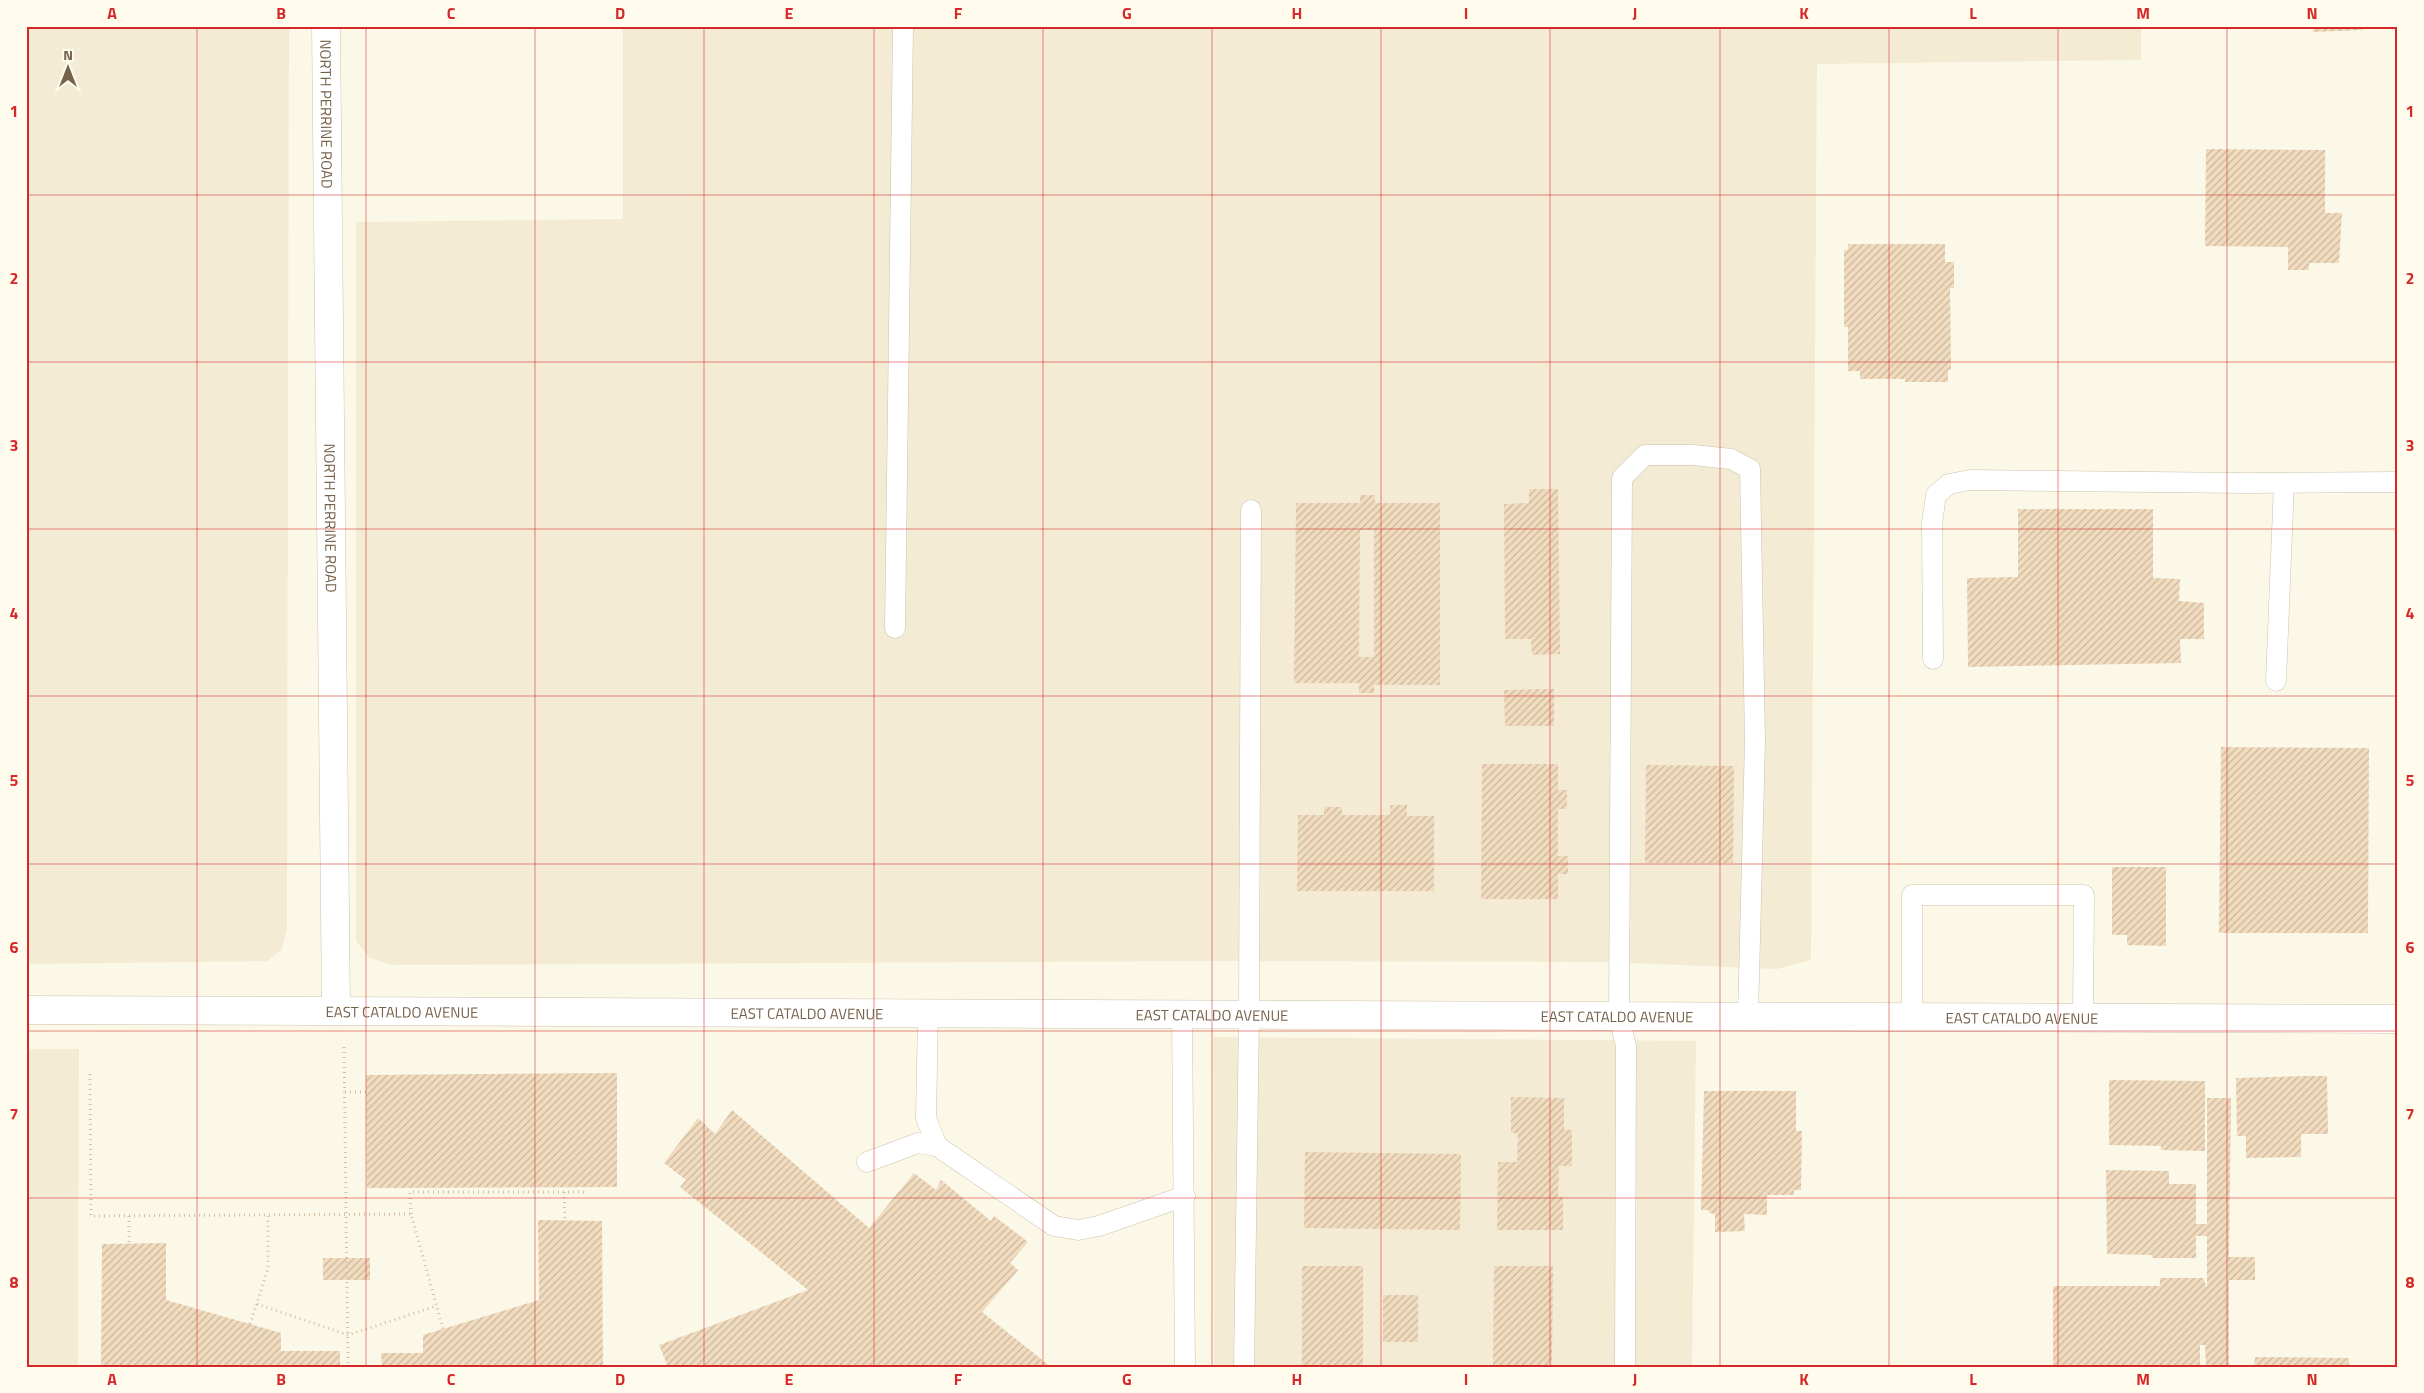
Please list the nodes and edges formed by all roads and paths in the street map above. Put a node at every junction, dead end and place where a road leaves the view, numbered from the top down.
1 (326, 26) edge
2 (904, 26) edge
3 (2398, 482) edge
4 (2284, 483) junction
5 (1251, 510) dead end
6 (895, 628) dead end
7 (1933, 659) dead end
8 (2276, 681) dead end
9 (26, 1010) edge
10 (336, 1011) junction
11 (928, 1013) junction
12 (1182, 1014) junction
13 (1249, 1014) junction
14 (1619, 1016) junction
15 (1748, 1016) junction
16 (1912, 1016) junction
17 (2082, 1017) junction
18 (2398, 1019) edge
19 (344, 1044) dead end
20 (90, 1074) dead end
21 (345, 1092) junction
22 (367, 1092) dead end
23 (937, 1146) junction
24 (867, 1162) dead end
25 (564, 1192) junction
26 (584, 1192) dead end
27 (1185, 1196) junction
28 (411, 1214) junction
29 (346, 1215) junction
30 (129, 1216) junction
31 (268, 1216) junction
32 (565, 1220) dead end
33 (129, 1244) dead end
34 (257, 1304) junction
35 (436, 1306) junction
36 (250, 1324) dead end
37 (443, 1329) dead end
38 (348, 1335) junction
39 (348, 1367) edge
40 (1185, 1367) edge
41 (1244, 1367) edge
42 (1624, 1367) edge

1 - 10 street, NORTH PERRINE ROAD
2 - 6 lane
3 - 4 lane
4 - 7 lane
4 - 8 lane
5 - 13 lane
9 - 10 street, EAST CATALDO AVENUE
10 - 11 street, EAST CATALDO AVENUE
11 - 12 street, EAST CATALDO AVENUE
11 - 23 lane
12 - 13 street, EAST CATALDO AVENUE
12 - 27 lane
13 - 14 street, EAST CATALDO AVENUE
13 - 41 lane
14 - 15 street, EAST CATALDO AVENUE
14 - 15 lane
14 - 42 lane
15 - 16 street, EAST CATALDO AVENUE
16 - 17 street, EAST CATALDO AVENUE
16 - 17 lane
17 - 18 street, EAST CATALDO AVENUE
19 - 21 path
20 - 30 path
21 - 22 path
21 - 29 path
23 - 24 lane
23 - 27 lane
25 - 26 path
25 - 28 path
25 - 32 path
27 - 40 lane
28 - 29 path
28 - 35 path
29 - 31 path
29 - 38 path
30 - 31 path
30 - 33 path
31 - 34 path
34 - 36 path
34 - 38 path
35 - 37 path
35 - 38 path
38 - 39 path

